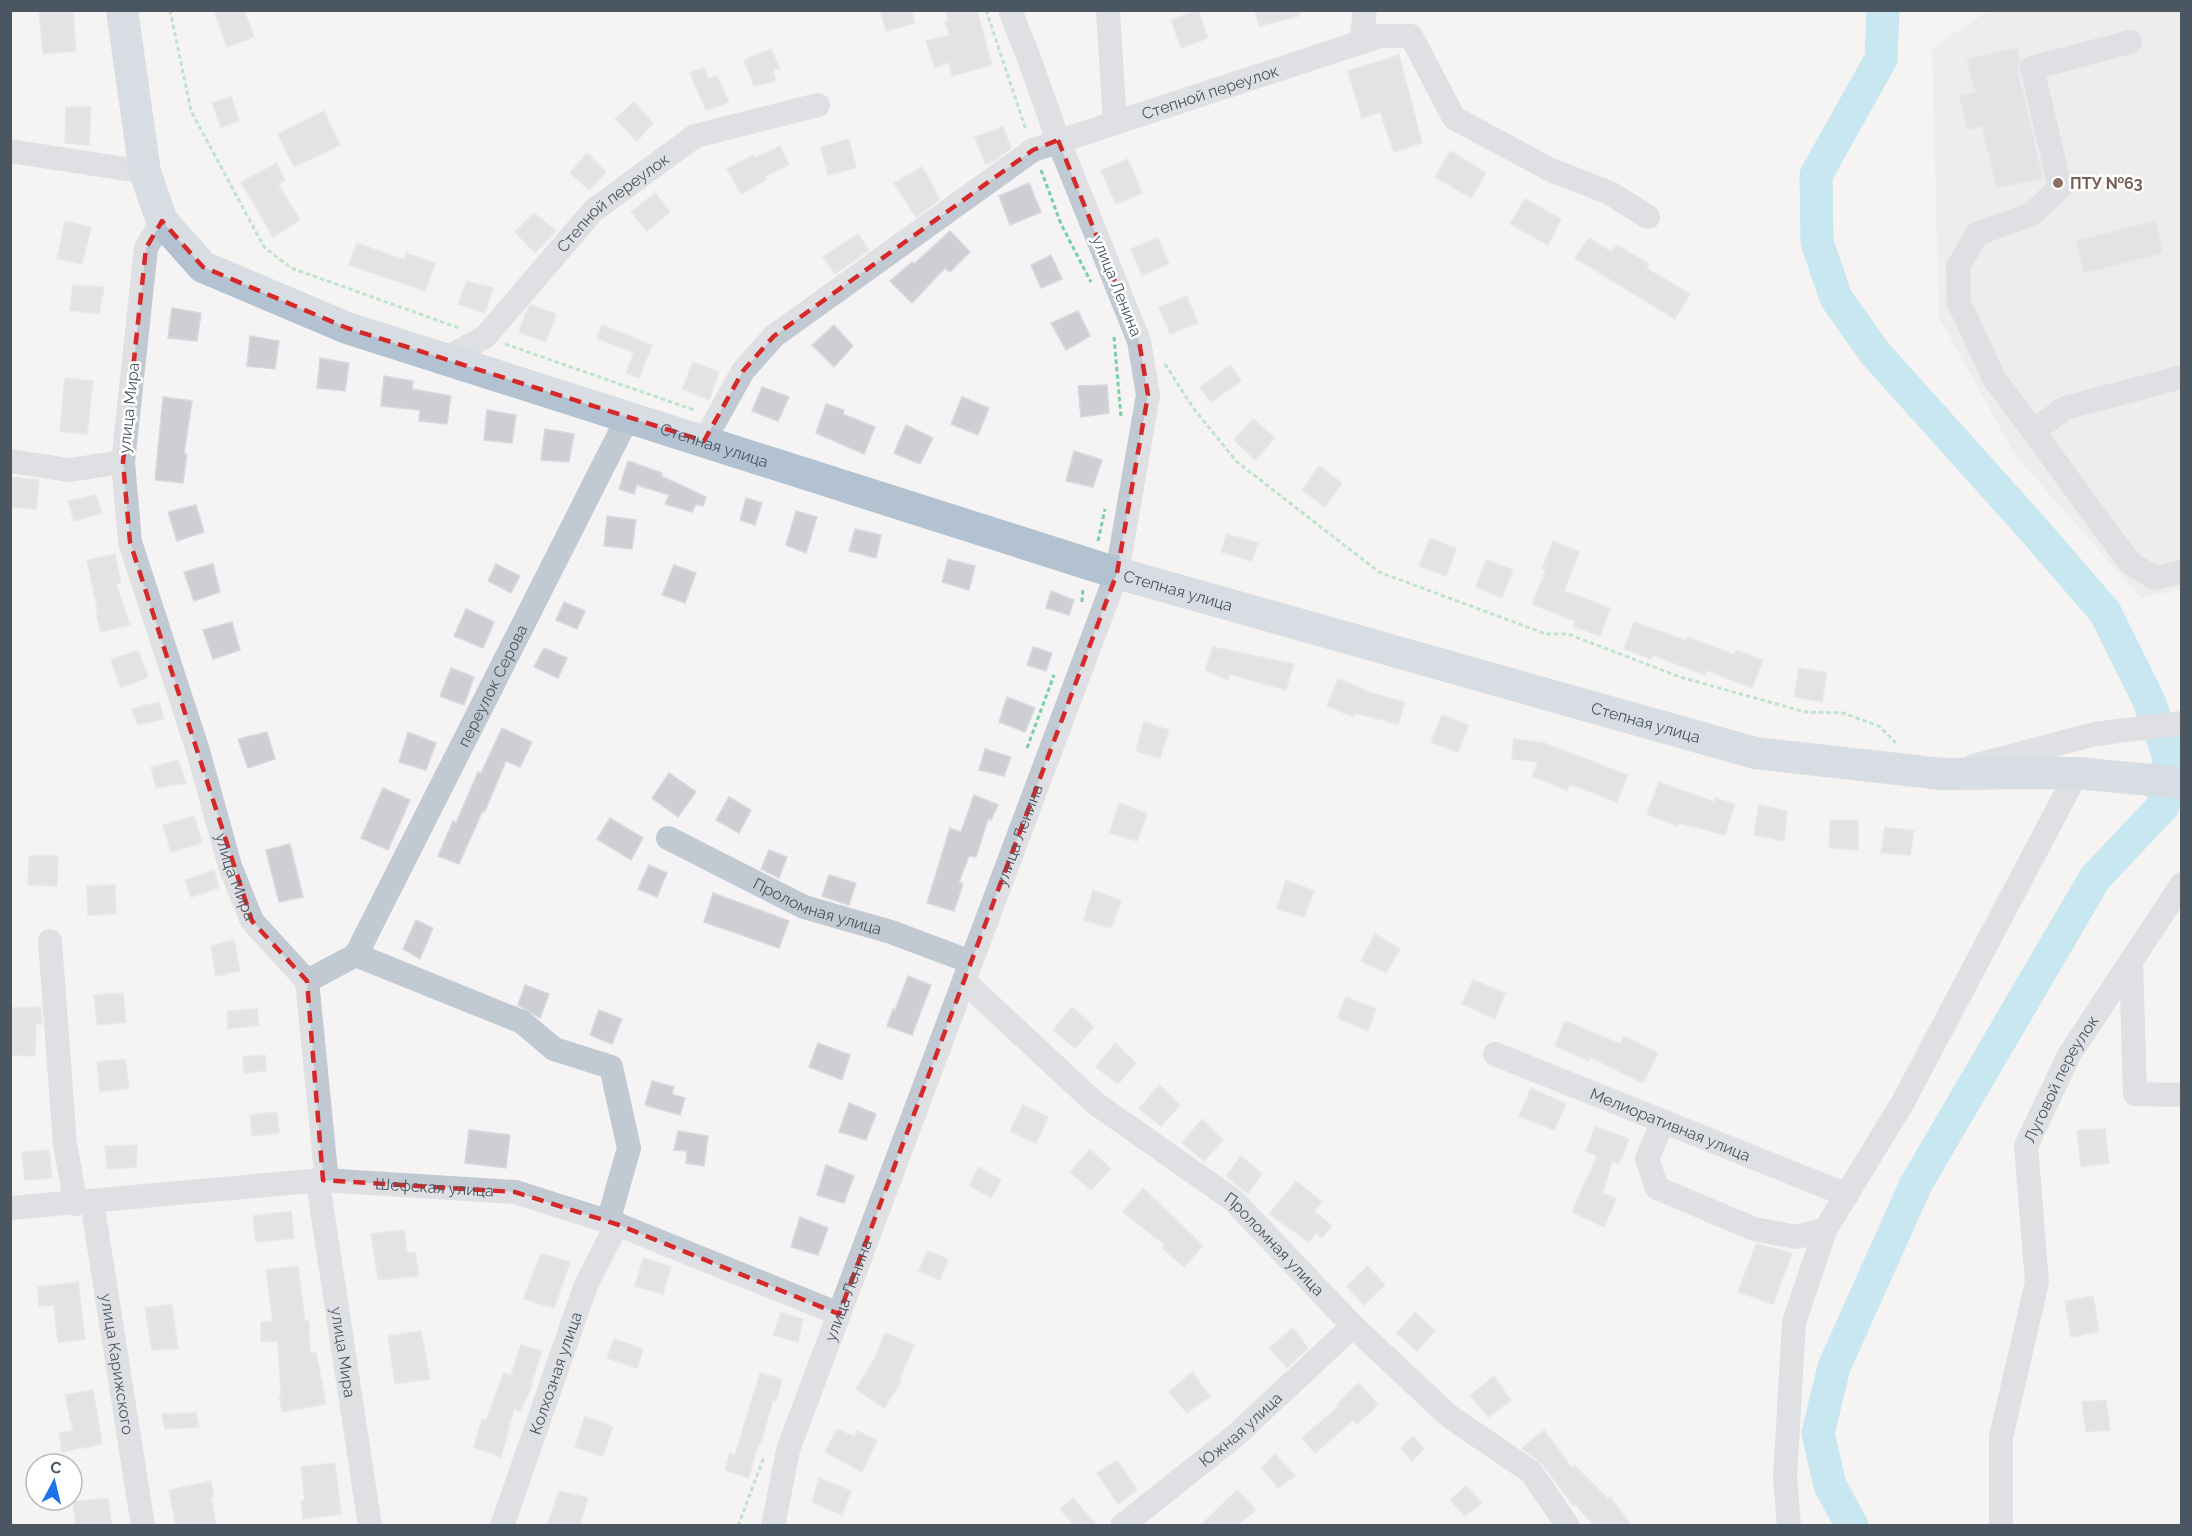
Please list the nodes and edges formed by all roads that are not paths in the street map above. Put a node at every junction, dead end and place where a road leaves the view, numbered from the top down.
1 (122, 10) edge
2 (1010, 10) edge
3 (1108, 10) edge
4 (1365, 10) edge
5 (2130, 42) dead end
6 (1361, 43) junction
7 (818, 105) dead end
8 (1115, 123) junction
9 (1058, 140) junction
10 (10, 150) edge
11 (145, 172) junction
12 (1648, 217) dead end
13 (162, 221) junction
14 (445, 359) junction
15 (2181, 377) edge
16 (628, 417) junction
17 (710, 430) junction
18 (2034, 431) junction
19 (10, 461) edge
20 (123, 462) junction
21 (2181, 572) edge
22 (1117, 573) junction
23 (2181, 723) edge
24 (1942, 774) junction
25 (2088, 774) junction
26 (2181, 783) edge
27 (668, 838) dead end
28 (2181, 884) edge
29 (50, 941) dead end
30 (356, 955) junction
31 (2132, 960) junction
32 (967, 972) junction
33 (307, 981) junction
34 (1495, 1054) dead end
35 (2181, 1095) edge
36 (1663, 1121) junction
37 (323, 1180) junction
38 (1847, 1195) junction
39 (84, 1203) junction
40 (10, 1208) edge
41 (614, 1223) junction
42 (1825, 1230) junction
43 (839, 1314) junction
44 (1353, 1326) junction
45 (143, 1526) edge
46 (370, 1526) edge
47 (502, 1526) edge
48 (773, 1526) edge
49 (1122, 1526) edge
50 (1568, 1526) edge
51 (1789, 1526) edge
52 (2001, 1526) edge

1 - 11 main road
2 - 9 street, улица Ленина
3 - 8 street
4 - 6 street
5 - 18 street
6 - 8 street, Степной переулок
6 - 12 street, Степной переулок
7 - 14 street, Степной переулок
8 - 9 street, Степной переулок
9 - 17 street
9 - 22 street, улица Ленина
10 - 11 street
11 - 13 main road
13 - 14 main road, Степная улица
13 - 20 street, улица Мира
14 - 16 main road, Степная улица
15 - 18 street
16 - 17 main road, Степная улица
16 - 30 street, переулок Серова
17 - 22 main road, Степная улица
18 - 21 street
19 - 20 street
20 - 33 street, улица Мира
22 - 24 main road, Степная улица
22 - 32 street, улица Ленина
23 - 24 street
24 - 25 main road, Степная улица
25 - 26 main road, Степная улица
25 - 38 street
27 - 32 street, Проломная улица
28 - 31 street, Луговой переулок
29 - 39 street, улица Карижского
30 - 33 street
30 - 41 street
31 - 35 street
31 - 52 street, Луговой переулок
32 - 43 street, улица Ленина
32 - 44 street, Проломная улица
33 - 37 street, улица Мира
34 - 36 street, Мелиоративная улица
36 - 38 street, Мелиоративная улица
36 - 42 street
37 - 39 street, Шефская улица
37 - 41 street, Шефская улица
37 - 46 street, улица Мира
38 - 42 street
39 - 40 street, Шефская улица
39 - 45 street, улица Карижского
41 - 43 street, Шефская улица
41 - 47 street, Колхозная улица
42 - 51 street
43 - 48 street, улица Ленина
44 - 49 street, Южная улица
44 - 50 street, Проломная улица

